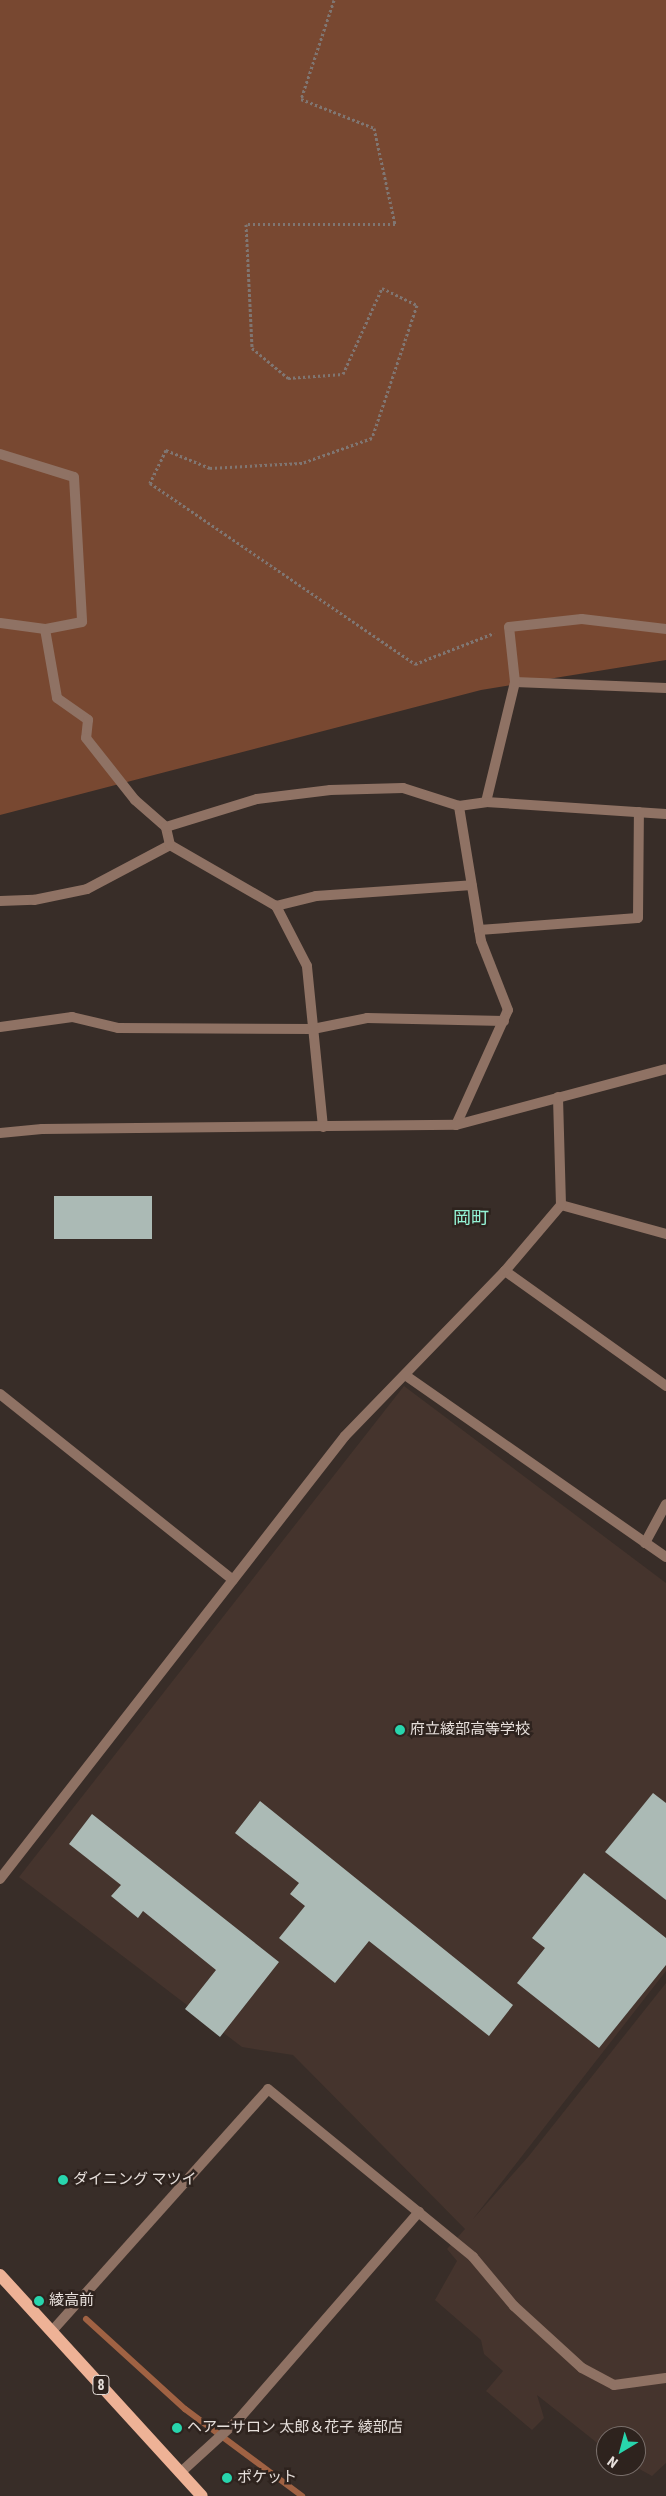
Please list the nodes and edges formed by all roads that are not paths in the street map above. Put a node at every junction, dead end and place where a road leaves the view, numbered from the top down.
1 (0, 454) edge
2 (0, 623) edge
3 (46, 629) junction
4 (666, 629) edge
5 (515, 682) junction
6 (666, 688) edge
7 (486, 802) junction
8 (459, 806) junction
9 (639, 812) junction
10 (666, 814) edge
11 (166, 827) junction
12 (170, 845) junction
13 (472, 885) junction
14 (0, 900) edge
15 (276, 906) junction
16 (479, 930) junction
17 (504, 1021) junction
18 (0, 1027) edge
19 (313, 1029) junction
20 (666, 1069) edge
21 (558, 1096) junction
22 (456, 1125) junction
23 (323, 1127) junction
24 (0, 1133) edge
25 (561, 1205) junction
26 (666, 1234) edge
27 (504, 1271) junction
28 (404, 1376) junction
29 (666, 1386) edge
30 (0, 1394) edge
31 (666, 1504) edge
32 (645, 1543) junction
33 (666, 1557) edge
34 (232, 1580) junction
35 (0, 1879) edge
36 (419, 2212) junction
37 (0, 2275) edge
38 (52, 2331) junction
39 (666, 2378) edge
40 (180, 2472) junction
41 (202, 2496) edge

1 - 3 street
2 - 3 street
3 - 11 street
4 - 5 street
5 - 6 street
5 - 7 street
7 - 8 street
7 - 9 street
8 - 11 street
8 - 13 street
9 - 10 street
9 - 16 street
11 - 12 street
12 - 14 street
12 - 15 street
13 - 15 street
13 - 16 street
15 - 19 street
16 - 17 street
17 - 19 street
17 - 22 street
18 - 19 street
19 - 23 street
20 - 21 street
21 - 22 street
21 - 25 street
22 - 23 street
23 - 24 street
25 - 26 street
25 - 27 street
27 - 28 street
27 - 29 street
28 - 32 street
28 - 34 street
30 - 34 street
31 - 32 street
32 - 33 street
34 - 35 street
36 - 38 street
36 - 39 street
36 - 40 street
37 - 38 main road, 8
38 - 40 main road, 8
40 - 41 main road, 8

